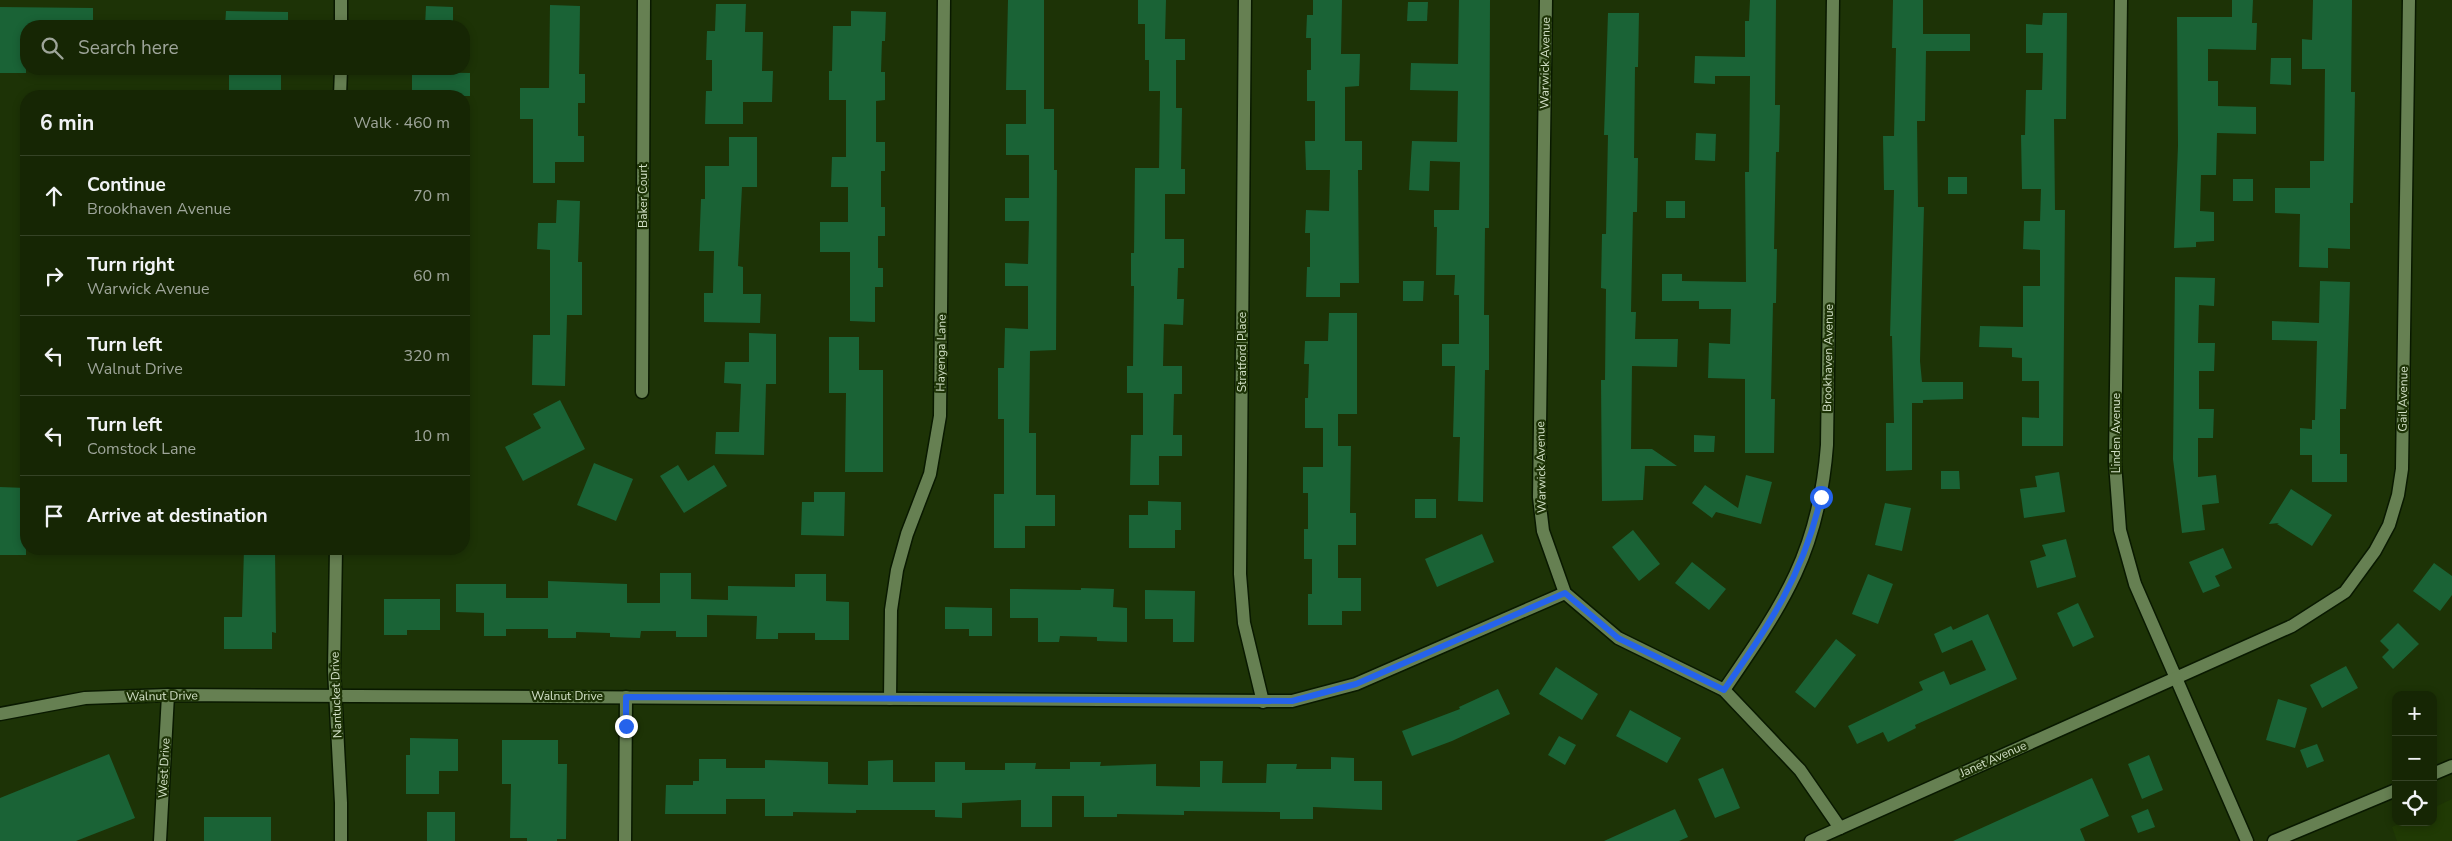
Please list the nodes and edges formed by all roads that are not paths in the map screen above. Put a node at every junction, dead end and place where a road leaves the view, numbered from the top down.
1 (341, 0) edge
2 (644, 0) edge
3 (944, 0) edge
4 (1245, 0) edge
5 (1546, 0) edge
6 (1833, 0) edge
7 (2121, 0) edge
8 (2409, 0) edge
9 (341, 20) edge
10 (340, 75) edge
11 (340, 90) edge
12 (642, 392) dead end
13 (336, 555) edge
14 (1565, 593) junction
15 (2175, 678) junction
16 (1724, 690) junction
17 (335, 694) junction
18 (168, 695) junction
19 (626, 697) junction
20 (890, 699) junction
21 (1263, 702) junction
22 (0, 714) edge
23 (2452, 766) edge
24 (2437, 772) edge
25 (2392, 792) edge
26 (1840, 828) junction
27 (160, 841) edge
28 (341, 841) edge
29 (625, 841) edge
30 (1811, 841) edge
31 (2247, 841) edge
32 (2274, 841) edge

1 - 9 street
2 - 12 street, Baker Court
3 - 20 street, Hayenga Lane
4 - 21 street, Stratford Place
5 - 14 street, Warwick Avenue
6 - 16 street, Brookhaven Avenue
7 - 15 street, Linden Avenue
8 - 15 street, Gail Avenue
10 - 11 street
13 - 17 street, Nantucket Drive
14 - 16 street
14 - 21 street, Walnut Drive
15 - 26 street, Janet Avenue
15 - 31 street, Linden Avenue
16 - 26 street
17 - 18 street, Walnut Drive
17 - 19 street, Walnut Drive
17 - 28 street, Nantucket Drive
18 - 22 street, Walnut Drive
18 - 27 street, West Drive
19 - 20 street, Walnut Drive
19 - 29 street
20 - 21 street, Walnut Drive
23 - 24 street
25 - 32 street
26 - 30 street, Janet Avenue

